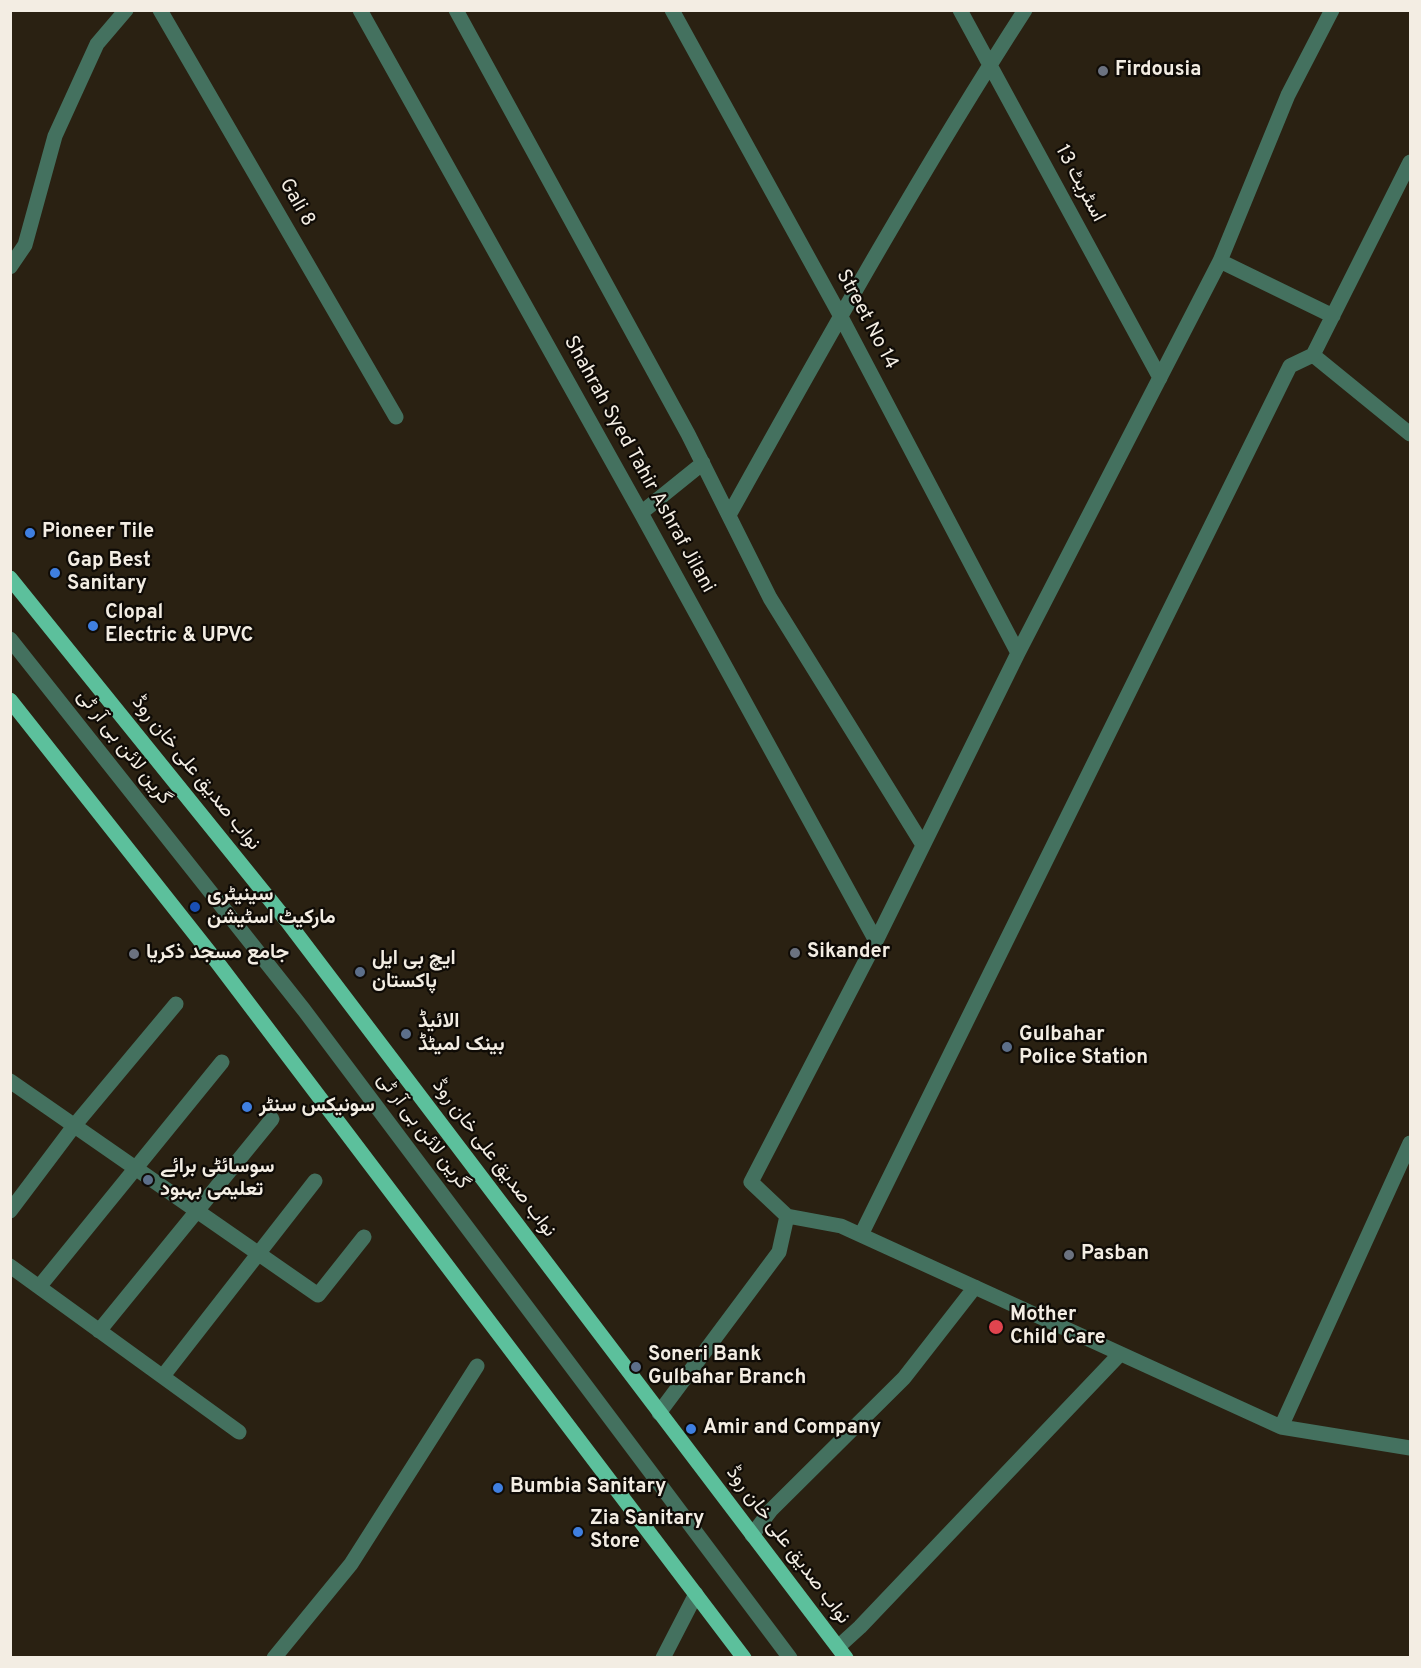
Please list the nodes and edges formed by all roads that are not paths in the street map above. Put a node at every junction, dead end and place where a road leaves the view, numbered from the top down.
1 (126, 10) edge
2 (160, 10) edge
3 (360, 10) edge
4 (456, 10) edge
5 (672, 10) edge
6 (960, 10) edge
7 (1025, 10) edge
8 (1332, 10) edge
9 (990, 64) junction
10 (1410, 162) edge
11 (1220, 261) junction
12 (10, 267) edge
13 (840, 315) junction
14 (1333, 316) junction
15 (1314, 355) junction
16 (1160, 378) junction
17 (396, 417) dead end
18 (1410, 434) edge
19 (703, 463) junction
20 (641, 513) junction
21 (729, 515) junction
22 (10, 578) edge
23 (10, 639) edge
24 (1018, 653) junction
25 (10, 700) edge
26 (923, 845) junction
27 (876, 941) junction
28 (176, 1004) dead end
29 (222, 1062) dead end
30 (10, 1081) edge
31 (272, 1119) dead end
32 (74, 1126) junction
33 (1410, 1143) edge
34 (135, 1168) junction
35 (315, 1181) dead end
36 (10, 1211) edge
37 (197, 1211) junction
38 (787, 1216) junction
39 (861, 1235) junction
40 (364, 1237) dead end
41 (258, 1254) junction
42 (10, 1266) edge
43 (39, 1287) junction
44 (975, 1287) junction
45 (99, 1331) junction
46 (1120, 1354) junction
47 (477, 1366) dead end
48 (162, 1376) junction
49 (659, 1413) junction
50 (1281, 1427) junction
51 (239, 1432) dead end
52 (1410, 1448) edge
53 (752, 1535) junction
54 (696, 1594) junction
55 (842, 1652) edge
56 (742, 1657) edge
57 (274, 1658) edge
58 (663, 1658) edge
59 (790, 1658) edge

1 - 12 street
2 - 17 street, Gali 8
3 - 20 street, Shahrah Syed Tahir Ashraf Jilani
4 - 19 street
5 - 13 street, Street No 14
6 - 9 street, اسٹریٹ 13
7 - 9 street
8 - 11 street
9 - 13 street
9 - 16 street, اسٹریٹ 13
10 - 14 street
11 - 14 street
11 - 16 street
13 - 21 street
13 - 24 street, Street No 14
14 - 15 street
15 - 18 street
15 - 39 street
16 - 24 street
19 - 20 street
19 - 21 street
20 - 27 street, Shahrah Syed Tahir Ashraf Jilani
21 - 26 street
22 - 49 main road, نواب صدیق علی خان روڈ
23 - 59 street, گرین لائن بی آر ٹی
24 - 26 street
25 - 54 main road
26 - 27 street
27 - 38 street
28 - 32 street
29 - 34 street
30 - 32 street
31 - 37 street
32 - 34 street
32 - 36 street
33 - 50 street
34 - 37 street
34 - 43 street
35 - 41 street
37 - 41 street
37 - 45 street
38 - 39 street
38 - 49 street
39 - 44 street
40 - 41 street
41 - 48 street
42 - 43 street
43 - 45 street
44 - 46 street
44 - 53 street
45 - 48 street
46 - 50 street
46 - 55 street
47 - 57 street
48 - 51 street
49 - 53 main road, نواب صدیق علی خان روڈ
50 - 52 street
53 - 55 main road, نواب صدیق علی خان روڈ
54 - 56 main road
54 - 58 street

